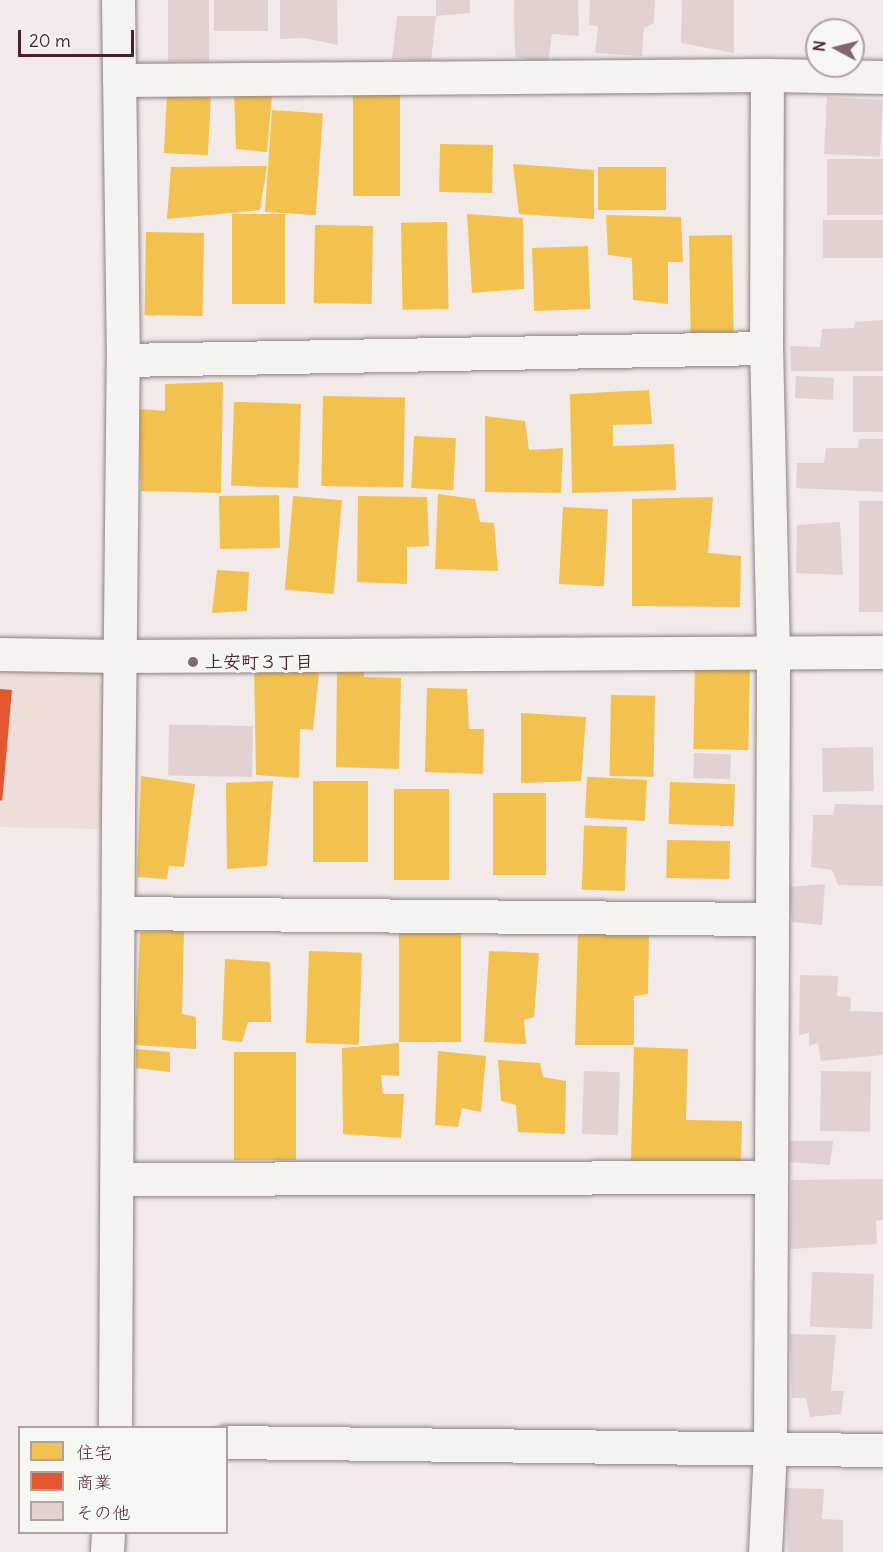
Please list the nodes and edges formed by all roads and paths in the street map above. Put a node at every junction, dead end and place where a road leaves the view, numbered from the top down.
1 (118, 0) edge
2 (767, 75) junction
3 (883, 77) edge
4 (119, 80) junction
5 (766, 348) junction
6 (123, 360) junction
7 (883, 652) edge
8 (773, 653) junction
9 (0, 654) edge
10 (119, 656) junction
11 (118, 913) junction
12 (772, 919) junction
13 (769, 1177) junction
14 (117, 1179) junction
15 (115, 1426) edge
16 (228, 1442) edge
17 (770, 1449) junction
18 (883, 1450) edge
19 (108, 1534) edge
20 (107, 1552) edge
21 (765, 1552) edge

1 - 4 street
2 - 3 street
2 - 4 street
2 - 5 street
4 - 6 street
5 - 6 street
5 - 8 street
6 - 10 street
7 - 8 street
8 - 10 street
8 - 12 street
9 - 10 street
10 - 11 street
11 - 12 street
11 - 14 street
12 - 13 street
13 - 14 street
13 - 17 street
14 - 15 street
16 - 17 street
17 - 18 street
17 - 21 street
19 - 20 street

